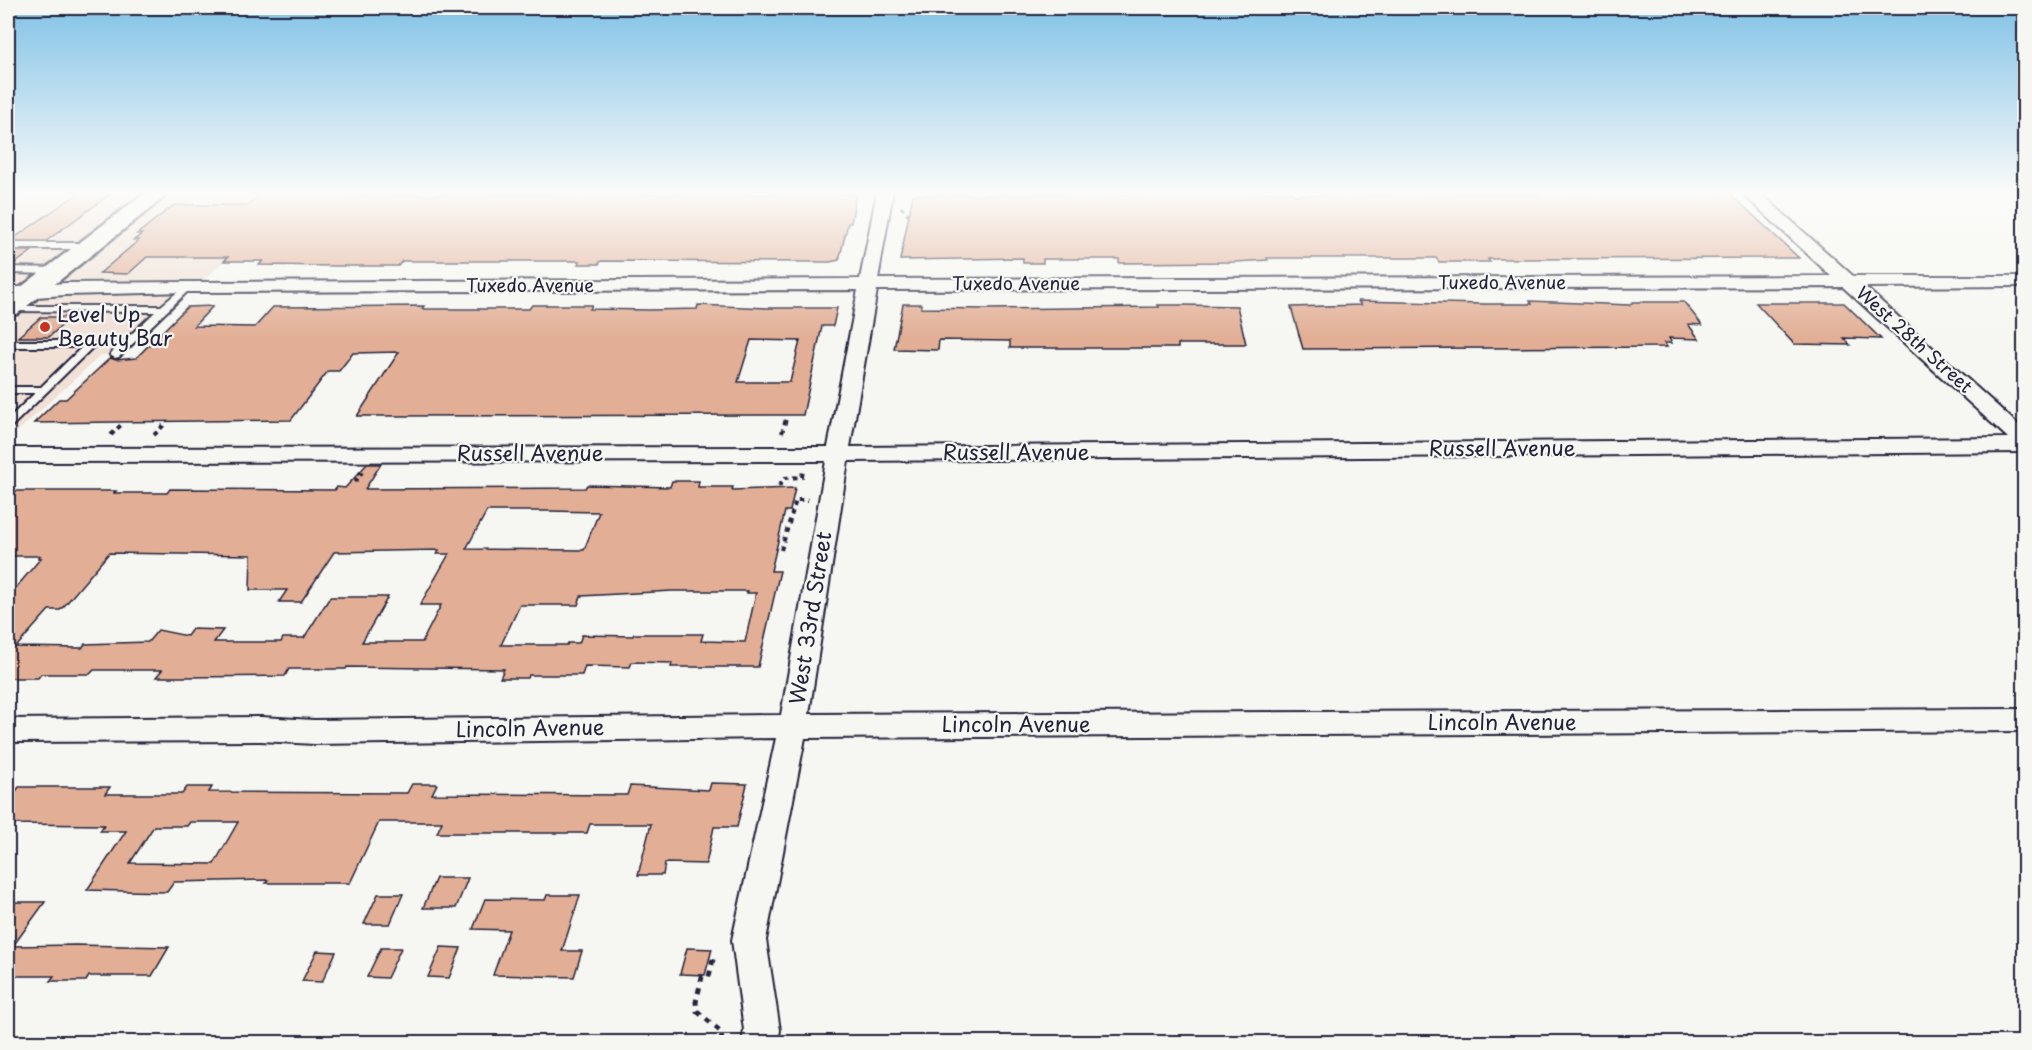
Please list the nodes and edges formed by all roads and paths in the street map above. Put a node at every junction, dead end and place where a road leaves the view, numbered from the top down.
1 (96, 241) edge
2 (877, 241) edge
3 (1804, 241) edge
4 (8, 246) edge
5 (89, 246) junction
6 (8, 270) edge
7 (57, 271) junction
8 (2025, 281) edge
9 (1850, 282) junction
10 (869, 285) junction
11 (187, 287) junction
12 (13, 301) edge
13 (164, 309) junction
14 (8, 344) edge
15 (115, 355) dead end
16 (8, 390) edge
17 (44, 390) junction
18 (786, 419) dead end
19 (8, 424) edge
20 (165, 424) dead end
21 (121, 425) dead end
22 (782, 433) dead end
23 (154, 435) dead end
24 (109, 437) dead end
25 (2025, 443) edge
26 (838, 454) junction
27 (8, 455) edge
28 (804, 466) dead end
29 (779, 486) dead end
30 (814, 500) dead end
31 (781, 550) dead end
32 (2025, 720) edge
33 (793, 726) junction
34 (8, 731) edge
35 (713, 959) dead end
36 (722, 1042) edge
37 (760, 1042) edge

1 - 5 main road
2 - 10 street, West 33rd Street
3 - 9 street, West 28th Street
4 - 5 lane
5 - 7 main road
6 - 7 lane
7 - 12 main road
8 - 9 street, Tuxedo Avenue
9 - 10 street, Tuxedo Avenue
9 - 25 street, West 28th Street
10 - 11 street, Tuxedo Avenue
10 - 26 street, West 33rd Street
11 - 12 street, Tuxedo Avenue
11 - 13 lane
12 - 13 lane
13 - 15 lane
14 - 17 lane
16 - 17 lane
17 - 19 lane
18 - 22 path
20 - 23 path
21 - 24 path
25 - 26 street, Russell Avenue
26 - 27 street, Russell Avenue
26 - 33 street, West 33rd Street
28 - 29 path
30 - 31 path
32 - 33 street, Lincoln Avenue
33 - 34 street, Lincoln Avenue
33 - 37 street, West 33rd Street
35 - 36 path

